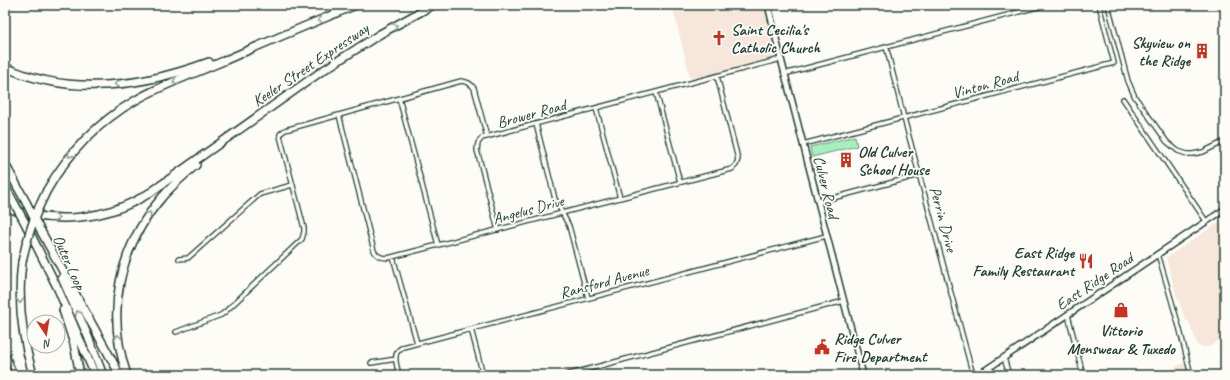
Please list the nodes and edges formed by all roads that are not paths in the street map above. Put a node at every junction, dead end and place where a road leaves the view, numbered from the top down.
1 (356, 5) edge
2 (433, 5) edge
3 (768, 5) edge
4 (1045, 5) edge
5 (1099, 5) edge
6 (1108, 5) edge
7 (275, 38) junction
8 (886, 46) junction
9 (781, 60) junction
10 (5, 67) edge
11 (784, 74) junction
12 (717, 76) junction
13 (656, 92) junction
14 (399, 98) junction
15 (1123, 98) dead end
16 (596, 108) junction
17 (339, 115) junction
18 (904, 118) junction
19 (536, 124) junction
20 (246, 125) junction
21 (487, 137) junction
22 (1225, 141) edge
23 (803, 144) junction
24 (5, 164) edge
25 (920, 175) junction
26 (680, 182) junction
27 (292, 185) junction
28 (5, 186) edge
29 (620, 198) junction
30 (818, 202) junction
31 (5, 208) edge
32 (1225, 209) edge
33 (563, 213) junction
34 (1206, 221) junction
35 (37, 224) junction
36 (498, 230) junction
37 (826, 236) junction
38 (438, 245) junction
39 (39, 250) junction
40 (1158, 254) junction
41 (394, 257) junction
42 (179, 259) dead end
43 (588, 298) junction
44 (844, 302) junction
45 (1068, 315) junction
46 (471, 329) junction
47 (176, 332) dead end
48 (416, 343) junction
49 (5, 350) edge
50 (396, 358) junction
51 (1004, 358) junction
52 (371, 362) dead end
53 (15, 375) edge
54 (33, 375) edge
55 (80, 375) edge
56 (95, 375) edge
57 (103, 375) edge
58 (120, 375) edge
59 (127, 375) edge
60 (399, 375) edge
61 (483, 375) edge
62 (566, 375) edge
63 (863, 375) edge
64 (973, 375) edge
65 (978, 375) edge
66 (1009, 375) edge
67 (1083, 375) edge
68 (1191, 375) edge

1 -> 7 highway, Keeler Street Expressway
20 -> 2 highway, Keeler Street Expressway
3 - 9 main road, Culver Road
4 - 8 street
5 - 18 street, Vinton Road
6 - 22 street
7 -> 10 highway
7 -> 54 highway, bridge
8 - 11 street
8 - 18 street, Perrin Drive
9 - 11 main road, Culver Road
9 - 12 street, Brower Road
11 - 23 main road, Culver Road
12 - 13 street, Brower Road
12 - 26 street, Angelus Drive
13 - 16 street, Brower Road
13 - 26 street
14 - 17 street, Brower Road
14 - 21 street, Brower Road
14 - 38 street
15 - 34 street
16 - 19 street, Brower Road
16 - 29 street
17 - 27 street, Brower Road
17 - 41 street, Angelus Drive
18 - 23 street, Vinton Road
18 - 25 street, Perrin Drive
19 - 21 street, Brower Road
19 - 33 street
31 -> 20 highway
59 -> 20 highway
21 - 36 street
23 - 30 main road, Culver Road
24 - 35 highway, Outer Loop, bridge
25 - 30 street
25 - 64 street, Perrin Drive
26 - 29 street, Angelus Drive
27 - 42 street
27 - 47 street
28 - 39 highway, Outer Loop, bridge
29 - 33 street, Angelus Drive
30 - 37 main road, Culver Road
32 - 34 main road, East Ridge Road
33 - 36 street, Angelus Drive
33 - 43 street
34 - 40 main road, East Ridge Road
57 -> 35 highway, Outer Loop
35 - 58 highway
36 - 38 street, Angelus Drive
37 - 43 street, Ransford Avenue
37 - 44 main road, Culver Road
38 - 41 street, Angelus Drive
39 - 55 highway
39 - 56 highway, Outer Loop
40 - 45 main road, East Ridge Road
40 - 68 street
41 - 48 street
43 - 46 street, Ransford Avenue
44 - 62 street
44 - 63 main road, Culver Road
45 - 51 main road, East Ridge Road
45 - 67 street
46 - 48 street, Ransford Avenue
46 - 61 street
48 - 50 street, Ransford Avenue
49 - 53 street
50 - 52 street
50 - 60 street
51 - 65 main road, East Ridge Road
51 - 66 street

